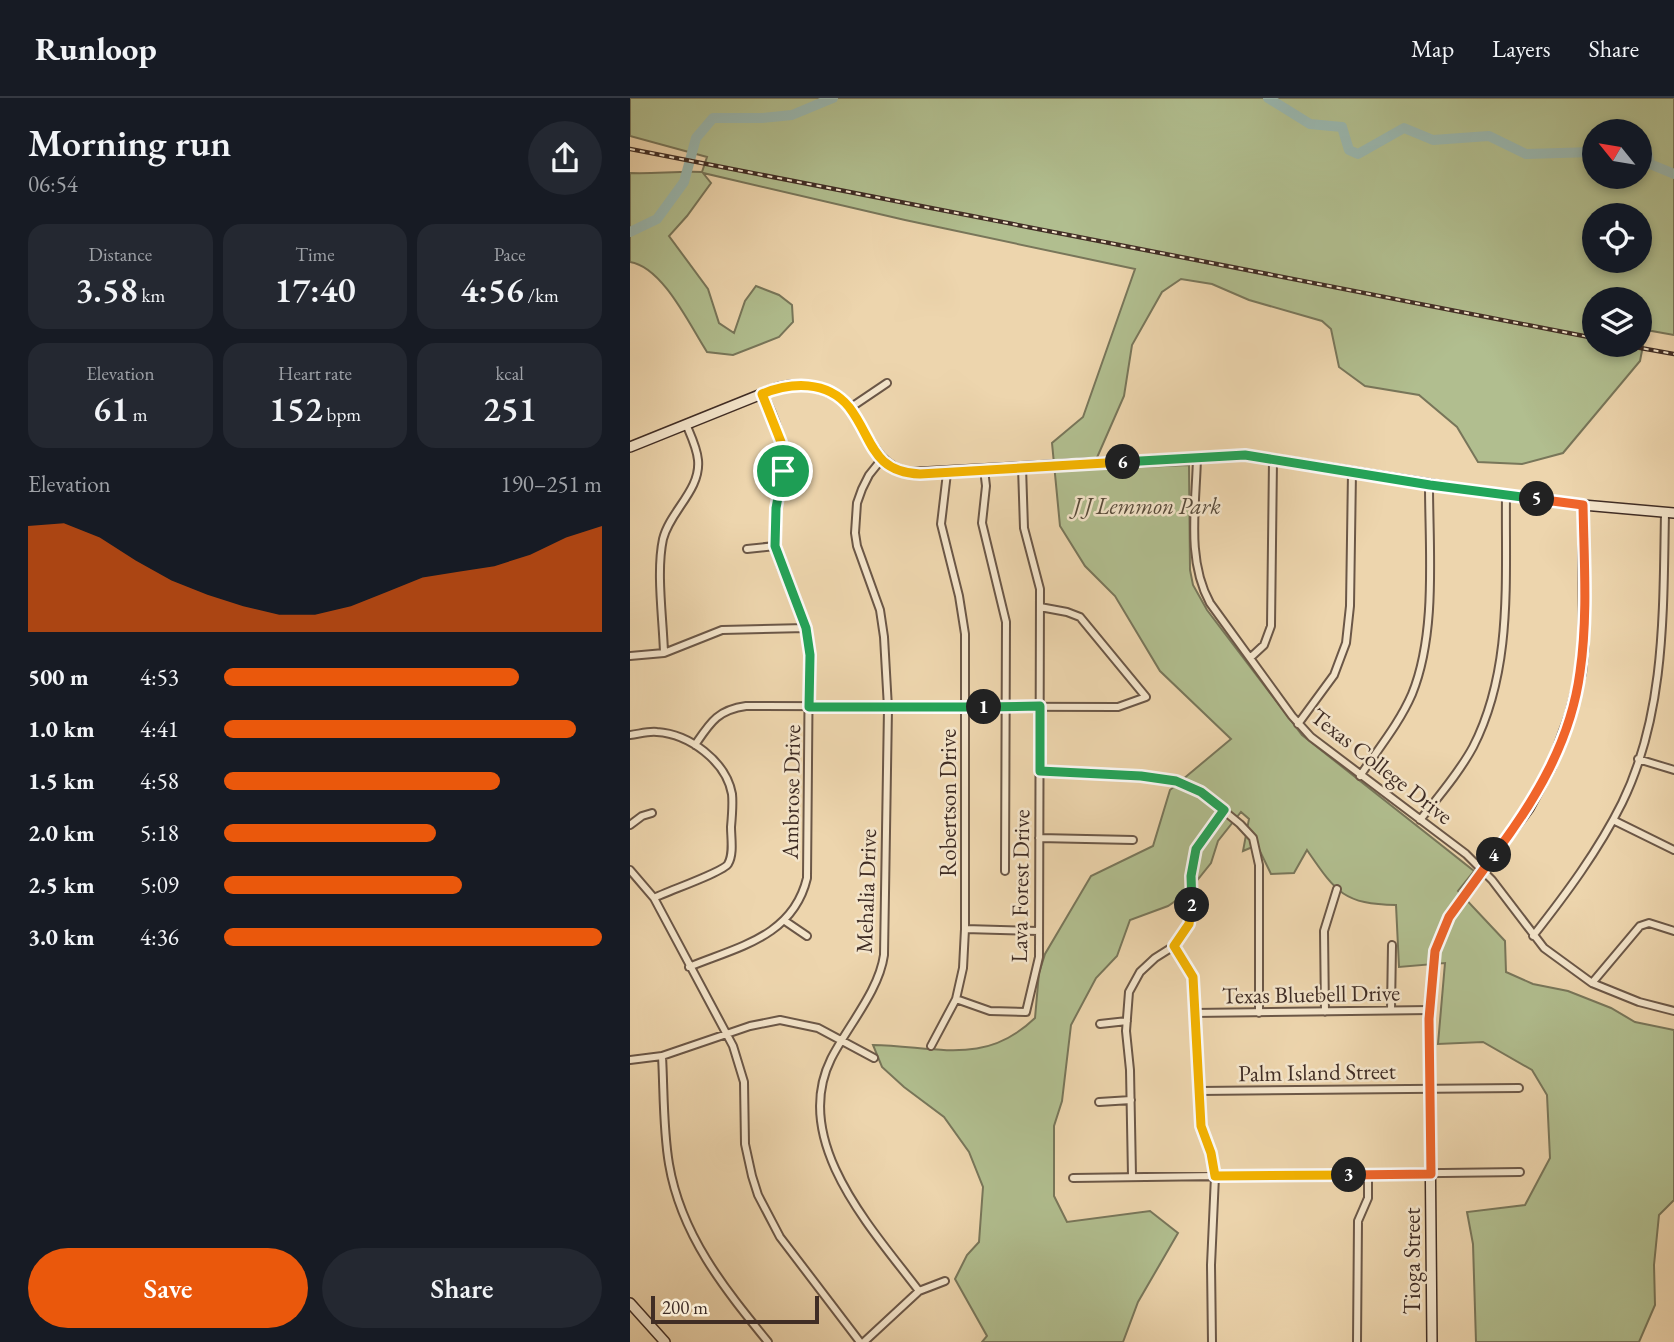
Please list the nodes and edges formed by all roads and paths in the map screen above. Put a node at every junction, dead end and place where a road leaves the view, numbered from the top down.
1 (887, 383) dead end
2 (762, 394) junction
3 (850, 408) junction
4 (686, 424) junction
5 (630, 447) edge
6 (1196, 457) junction
7 (881, 460) junction
8 (1273, 460) junction
9 (1022, 467) junction
10 (984, 469) junction
11 (947, 472) junction
12 (1352, 472) junction
13 (1430, 485) junction
14 (1506, 495) junction
15 (1583, 505) junction
16 (1669, 513) edge
17 (775, 546) junction
18 (747, 549) dead end
19 (1040, 607) junction
20 (806, 628) junction
21 (664, 653) junction
22 (630, 656) edge
23 (1250, 658) junction
24 (966, 706) junction
25 (1040, 706) junction
26 (809, 707) junction
27 (1006, 707) junction
28 (888, 708) junction
29 (1298, 724) junction
30 (630, 735) edge
31 (695, 745) junction
32 (1638, 759) junction
33 (1674, 770) edge
34 (1040, 771) junction
35 (1360, 776) junction
36 (1224, 810) junction
37 (652, 813) dead end
38 (1420, 820) junction
39 (1613, 820) junction
40 (630, 825) edge
41 (1039, 838) junction
42 (1133, 840) dead end
43 (1674, 850) edge
44 (1483, 870) junction
45 (1005, 872) dead end
46 (631, 873) edge
47 (1337, 889) dead end
48 (654, 898) junction
49 (785, 921) junction
50 (965, 929) junction
51 (1039, 931) junction
52 (1674, 931) edge
53 (807, 936) dead end
54 (1533, 936) junction
55 (1392, 945) dead end
56 (1174, 946) junction
57 (689, 967) junction
58 (1592, 983) junction
59 (956, 999) junction
60 (1391, 1010) junction
61 (1430, 1010) junction
62 (1674, 1011) edge
63 (1325, 1012) junction
64 (1194, 1013) junction
65 (1259, 1013) junction
66 (1127, 1021) junction
67 (1100, 1024) dead end
68 (727, 1036) junction
69 (842, 1040) junction
70 (931, 1046) dead end
71 (662, 1056) junction
72 (874, 1058) dead end
73 (630, 1060) edge
74 (1431, 1088) junction
75 (1519, 1088) dead end
76 (1199, 1091) junction
77 (1131, 1100) junction
78 (1099, 1102) dead end
79 (1520, 1172) dead end
80 (1368, 1174) junction
81 (1431, 1174) junction
82 (1215, 1176) junction
83 (1132, 1177) junction
84 (1073, 1178) dead end
85 (945, 1281) dead end
86 (919, 1291) junction
87 (630, 1303) edge
88 (666, 1342) edge
89 (768, 1342) edge
90 (862, 1342) edge
91 (1212, 1342) edge
92 (1357, 1342) edge
93 (1432, 1342) edge

1 - 3 street
2 - 3 street
2 - 4 street
2 - 17 street, Ambrose Drive
3 - 7 street
4 - 5 street
4 - 21 street
6 - 8 street
6 - 9 street
6 - 23 street, Texas College Drive
7 - 11 street
7 - 28 street, Mehalia Drive
8 - 12 street
8 - 23 street
9 - 10 street
9 - 19 street, Lava Forest Drive
10 - 11 street
10 - 27 street
11 - 24 street, Robertson Drive
12 - 13 street
12 - 29 street
13 - 14 street
13 - 35 street
14 - 15 street
14 - 38 street
15 - 16 street
15 - 44 street, Tioga Street
16 - 32 street
17 - 18 street
17 - 20 street, Ambrose Drive
19 - 25 street, Lava Forest Drive
19 - 25 street
20 - 21 street
20 - 26 street, Ambrose Drive
21 - 22 street
23 - 29 street, Texas College Drive
24 - 27 street
24 - 28 street
24 - 50 street, Robertson Drive
25 - 27 street
25 - 34 street, Lava Forest Drive
26 - 28 street
26 - 31 street
26 - 49 street, Ambrose Drive
27 - 45 street
28 - 69 street, Mehalia Drive
29 - 35 street, Texas College Drive
30 - 31 street
31 - 48 street
32 - 33 street
32 - 39 street
34 - 36 street
34 - 41 street, Lava Forest Drive
35 - 38 street, Texas College Drive
36 - 56 street
36 - 65 street
37 - 40 street
38 - 44 street, Texas College Drive
39 - 43 street
39 - 54 street
41 - 42 street
41 - 51 street, Lava Forest Drive
44 - 54 street, Texas College Drive
44 - 61 street, Tioga Street
46 - 48 street
47 - 63 street
48 - 57 street
49 - 53 street
49 - 57 street, Ambrose Drive
50 - 51 street
50 - 59 street, Robertson Drive
51 - 59 street, Lava Forest Drive
52 - 58 street
54 - 58 street, Texas College Drive
55 - 60 street
56 - 64 street
56 - 66 street
57 - 68 street
58 - 62 street, Texas College Drive
59 - 70 street, Robertson Drive
60 - 61 street, Texas Bluebell Drive
60 - 63 street, Texas Bluebell Drive
61 - 74 street, Tioga Street
63 - 65 street, Texas Bluebell Drive
64 - 65 street, Texas Bluebell Drive
64 - 76 street
66 - 67 street
66 - 77 street
68 - 69 street
68 - 71 street
68 - 90 street
69 - 72 street
69 - 86 street, Mehalia Drive
71 - 73 street
71 - 89 street
74 - 75 street, Palm Island Street
74 - 76 street, Palm Island Street
74 - 81 street, Tioga Street
76 - 82 street
77 - 78 street
77 - 83 street
79 - 81 street
80 - 81 street
80 - 82 street
80 - 92 street
81 - 93 street, Tioga Street
82 - 83 street
82 - 91 street
83 - 84 street
85 - 86 street
86 - 90 street
87 - 88 street

